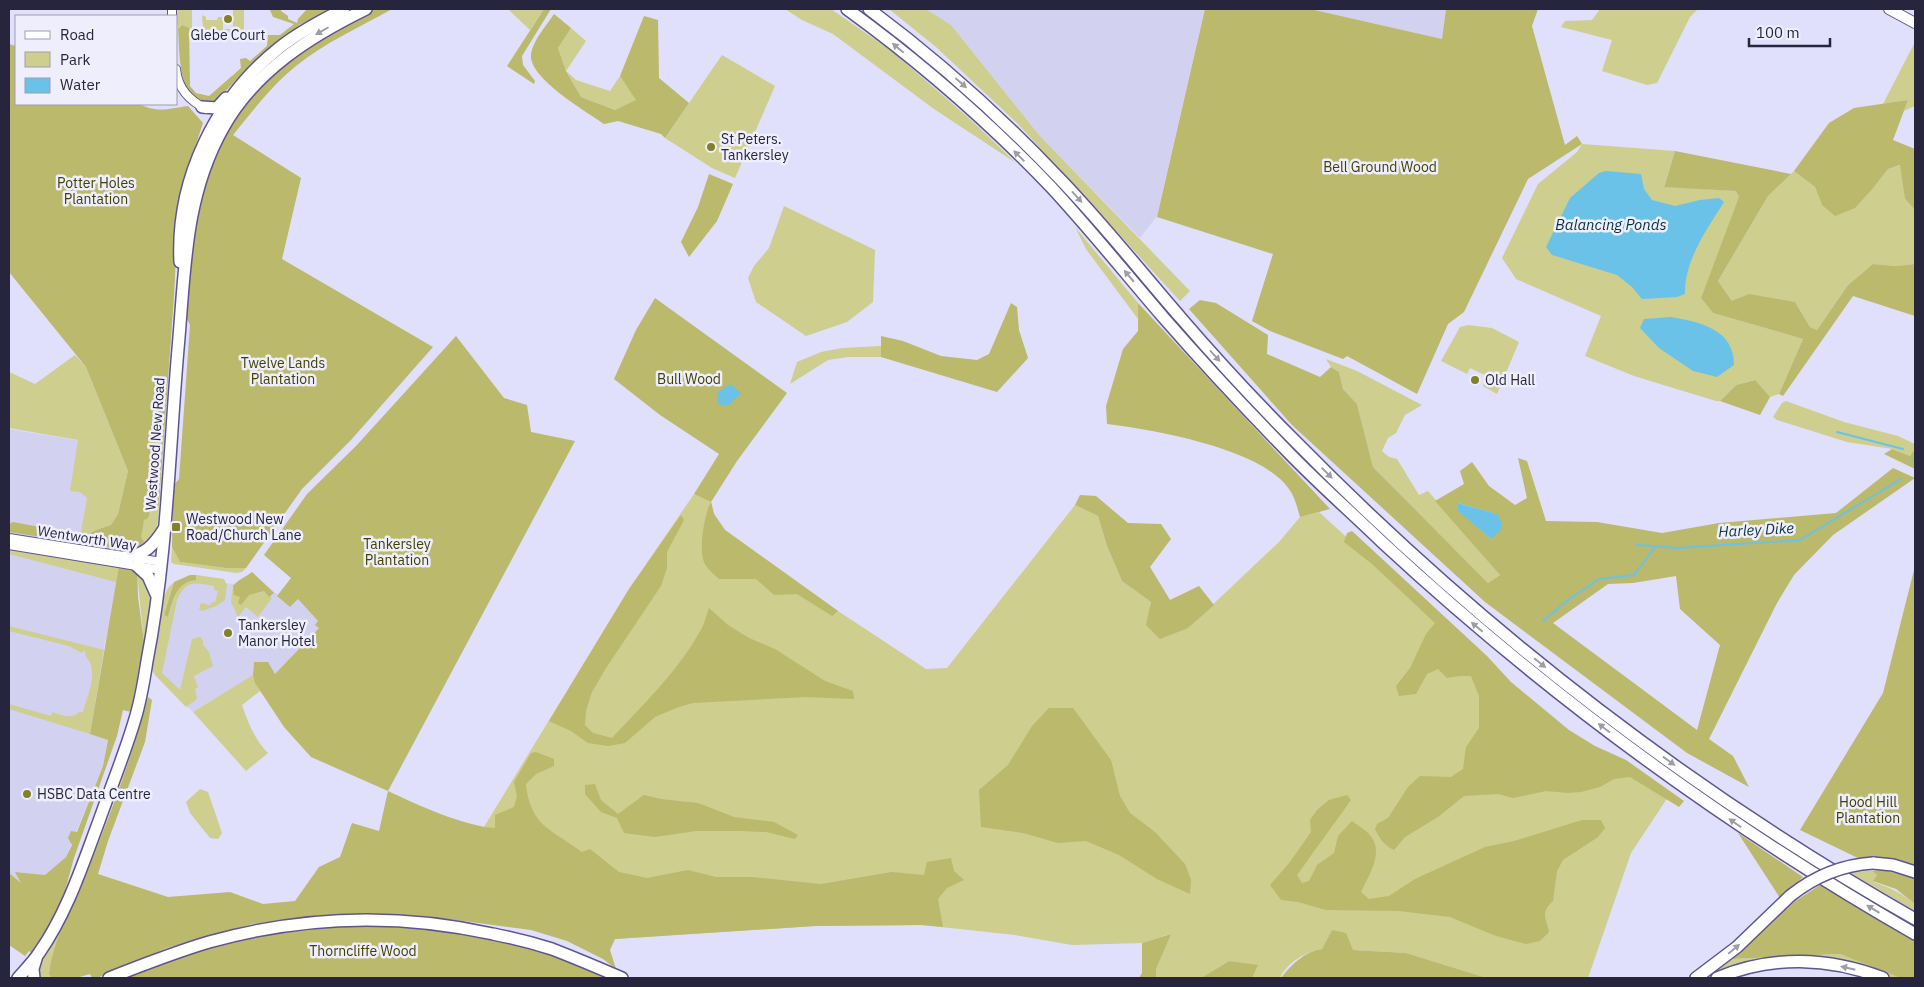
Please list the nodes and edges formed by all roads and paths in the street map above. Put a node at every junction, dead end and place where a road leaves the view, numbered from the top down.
1 (344, 9) edge
2 (366, 9) edge
3 (847, 9) edge
4 (868, 9) edge
5 (1889, 9) edge
6 (1915, 23) edge
7 (254, 79) junction
8 (178, 80) edge
9 (202, 107) junction
10 (222, 121) junction
11 (196, 162) junction
12 (181, 297) junction
13 (165, 528) junction
14 (9, 538) edge
15 (9, 545) edge
16 (125, 557) junction
17 (137, 566) junction
18 (162, 566) junction
19 (158, 596) junction
20 (1915, 872) edge
21 (1915, 919) edge
22 (1915, 934) edge
23 (36, 958) junction
24 (18, 978) edge
25 (34, 978) edge
26 (110, 978) edge
27 (622, 978) edge
28 (1696, 978) edge
29 (1717, 978) edge
30 (1883, 978) edge

1 - 7 highway, Westwood New Road
2 -> 7 highway, Westwood New Road
22 -> 3 highway
4 -> 21 highway
5 - 6 main road
7 - 9 highway
7 - 10 highway, Westwood New Road
8 - 9 street
9 - 10 street
9 - 11 highway
10 - 11 highway, Westwood New Road
10 - 12 highway, Westwood New Road
11 - 12 highway, Westwood New Road
12 - 13 highway, Westwood New Road
13 - 16 highway
13 - 18 highway, Westwood New Road
14 - 16 street, Wentworth Way
15 - 17 street, Wentworth Way
16 - 18 street, Wentworth Way
17 - 18 street, Wentworth Way
17 - 19 highway
18 - 19 highway, Westwood New Road
19 - 23 highway, Westwood New Road
28 -> 20 highway, bridge
23 - 24 highway, Westwood New Road
23 - 25 highway, Westwood New Road
26 - 27 highway
30 -> 29 highway

